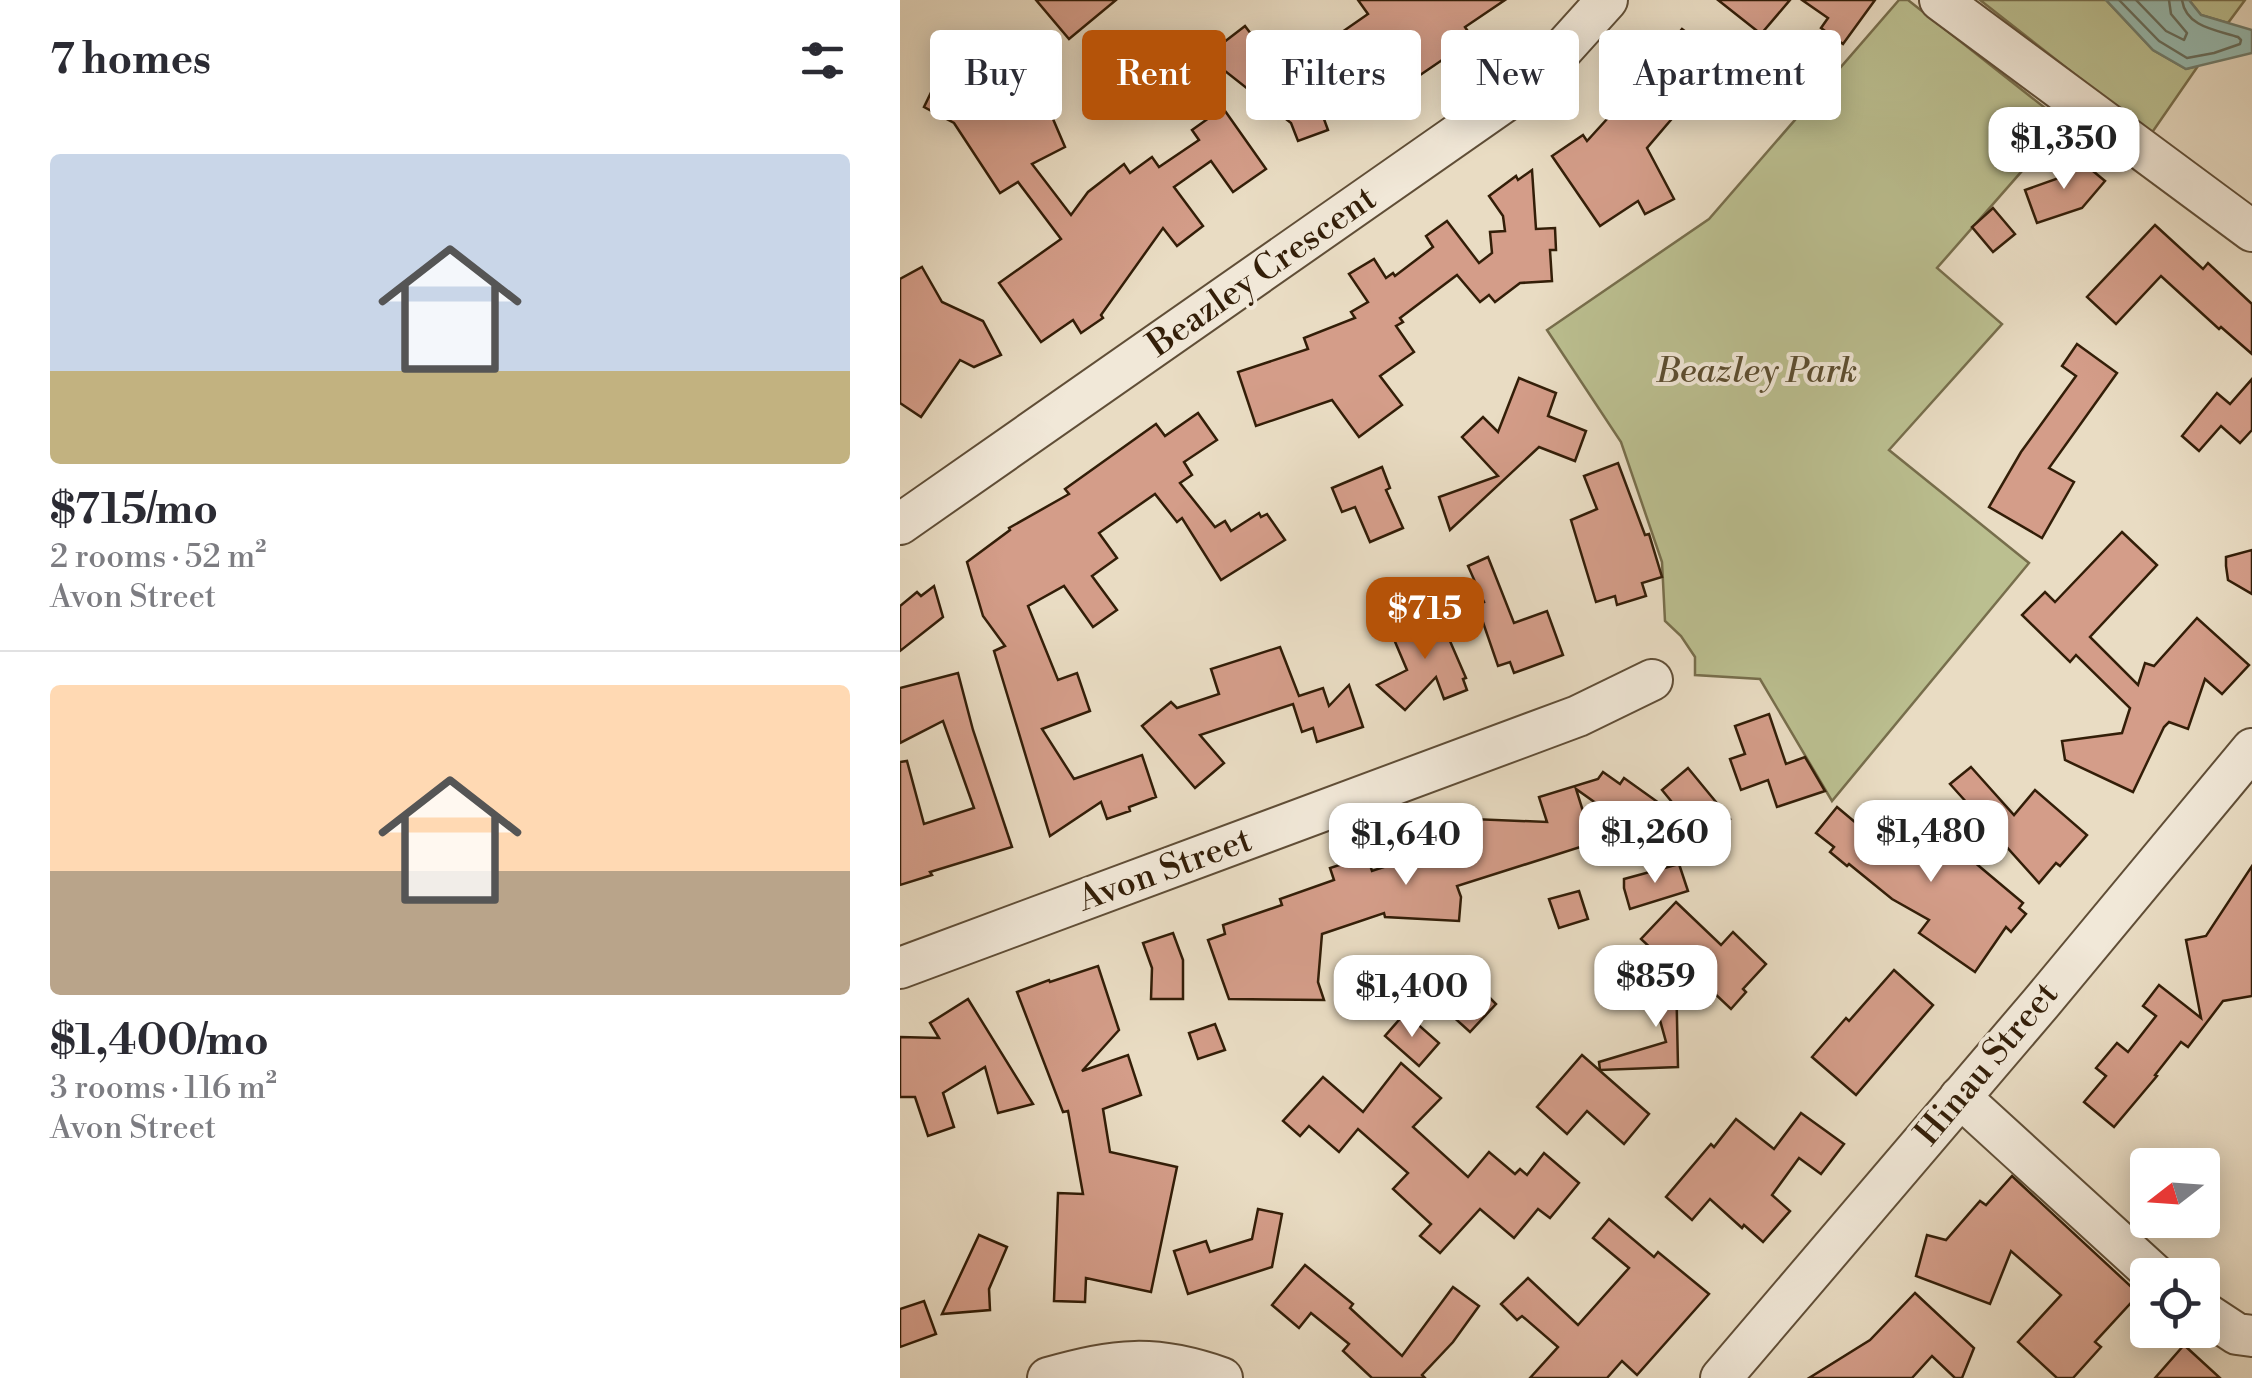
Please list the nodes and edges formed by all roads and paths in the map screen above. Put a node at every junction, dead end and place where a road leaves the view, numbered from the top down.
1 (1607, 0) edge
2 (1940, 0) edge
3 (2252, 230) edge
4 (900, 524) edge
5 (1652, 680) dead end
6 (2252, 749) edge
7 (900, 968) edge
8 (1960, 1097) junction
9 (2137, 1258) edge
10 (2220, 1323) edge
11 (2252, 1336) edge
12 (1048, 1378) edge
13 (1222, 1378) edge
14 (1721, 1378) edge

1 - 4 street, Beazley Crescent
2 - 3 street
5 - 7 street, Avon Street
6 - 8 street, Hinau Street
8 - 9 street
8 - 14 street, Hinau Street
10 - 11 street
12 - 13 street

